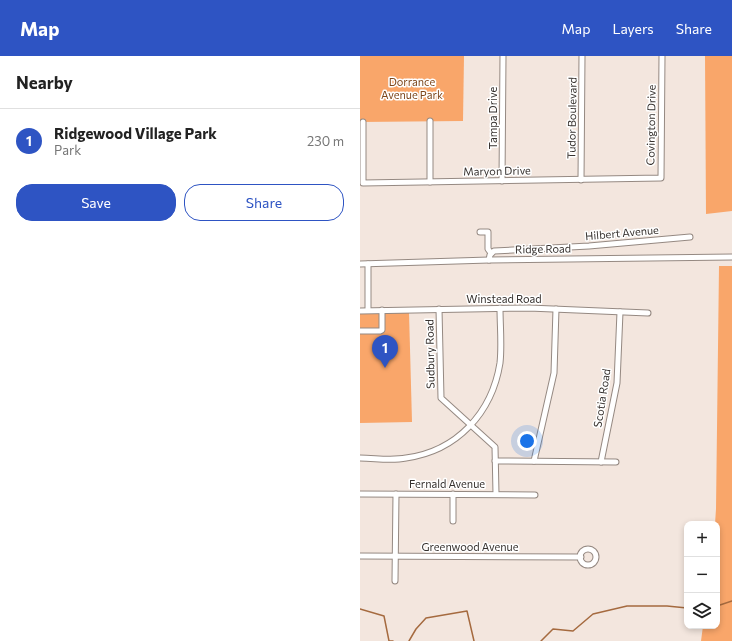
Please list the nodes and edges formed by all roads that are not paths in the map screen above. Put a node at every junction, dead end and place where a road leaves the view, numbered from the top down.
1 (503, 56) edge
2 (582, 56) edge
3 (662, 56) edge
4 (430, 121) dead end
5 (363, 122) dead end
6 (361, 155) edge
7 (620, 179) joint
8 (581, 180) junction
9 (502, 181) junction
10 (430, 182) junction
11 (480, 232) dead end
12 (690, 237) dead end
13 (491, 253) junction
14 (730, 257) edge
15 (490, 260) junction
16 (360, 264) edge
17 (368, 264) junction
18 (500, 308) junction
19 (439, 309) junction
20 (556, 309) junction
21 (360, 310) edge
22 (368, 310) junction
23 (382, 310) junction
24 (620, 312) junction
25 (648, 313) dead end
26 (360, 331) edge
27 (470, 425) junction
28 (360, 458) edge
29 (495, 461) junction
30 (534, 461) junction
31 (601, 462) junction
32 (616, 462) dead end
33 (360, 494) edge
34 (396, 494) junction
35 (453, 494) junction
36 (496, 494) junction
37 (535, 495) dead end
38 (453, 520) dead end
39 (360, 556) edge
40 (395, 556) junction
41 (580, 557) dead end
42 (395, 581) dead end

1 - 9 street, Tampa Drive
2 - 8 street, Tudor Boulevard
3 - 7 street, Covington Drive
4 - 10 street
5 - 6 street
6 - 10 street, Maryon Drive
7 - 8 street, Maryon Drive
8 - 9 street, Maryon Drive
9 - 10 street, Maryon Drive
11 - 13 street
12 - 13 street, Hilbert Avenue
13 - 15 street
14 - 15 street, Ridge Road
15 - 17 street, Ridge Road
16 - 17 street, Ridge Road
17 - 22 street
18 - 19 street, Winstead Road
18 - 20 street, Winstead Road
18 - 27 street
19 - 23 street, Winstead Road
19 - 27 street, Sudbury Road
20 - 24 street, Winstead Road
20 - 30 street
21 - 22 street, Winstead Road
22 - 23 street, Winstead Road
23 - 26 street
24 - 25 street, Winstead Road
24 - 31 street, Scotia Road
27 - 28 street
27 - 29 street, Sudbury Road
29 - 30 street
29 - 36 street, Sudbury Road
30 - 31 street
31 - 32 street
33 - 34 street, Fernald Avenue
34 - 35 street, Fernald Avenue
34 - 40 street
35 - 36 street, Fernald Avenue
35 - 38 street
36 - 37 street, Fernald Avenue
39 - 40 street, Greenwood Avenue
40 - 41 street, Greenwood Avenue
40 - 42 street

